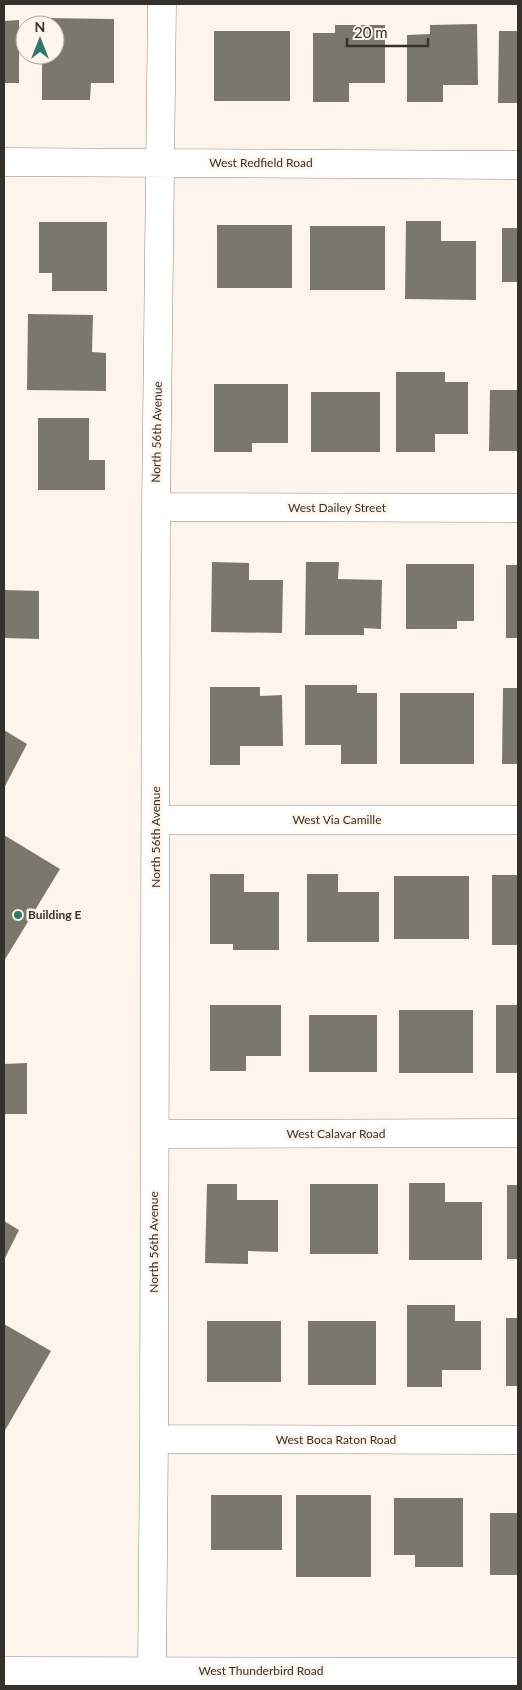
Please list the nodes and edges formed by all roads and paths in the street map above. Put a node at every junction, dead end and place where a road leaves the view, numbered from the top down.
1 (162, 4) edge
2 (4, 162) edge
3 (160, 163) junction
4 (518, 165) edge
5 (156, 507) junction
6 (518, 508) edge
7 (156, 820) junction
8 (518, 820) edge
9 (518, 1133) edge
10 (155, 1134) junction
11 (154, 1439) junction
12 (518, 1440) edge
13 (4, 1671) edge
14 (152, 1671) junction
15 (518, 1672) edge

1 - 3 street, North 56th Avenue
2 - 3 street, West Redfield Road
3 - 4 street, West Redfield Road
3 - 5 street, North 56th Avenue
5 - 6 street, West Dailey Street
5 - 7 street, North 56th Avenue
7 - 8 street, West Via Camille
7 - 10 street, North 56th Avenue
9 - 10 street, West Calavar Road
10 - 11 street, North 56th Avenue
11 - 12 street, West Boca Raton Road
11 - 14 street, North 56th Avenue
13 - 14 street, West Thunderbird Road
14 - 15 street, West Thunderbird Road

